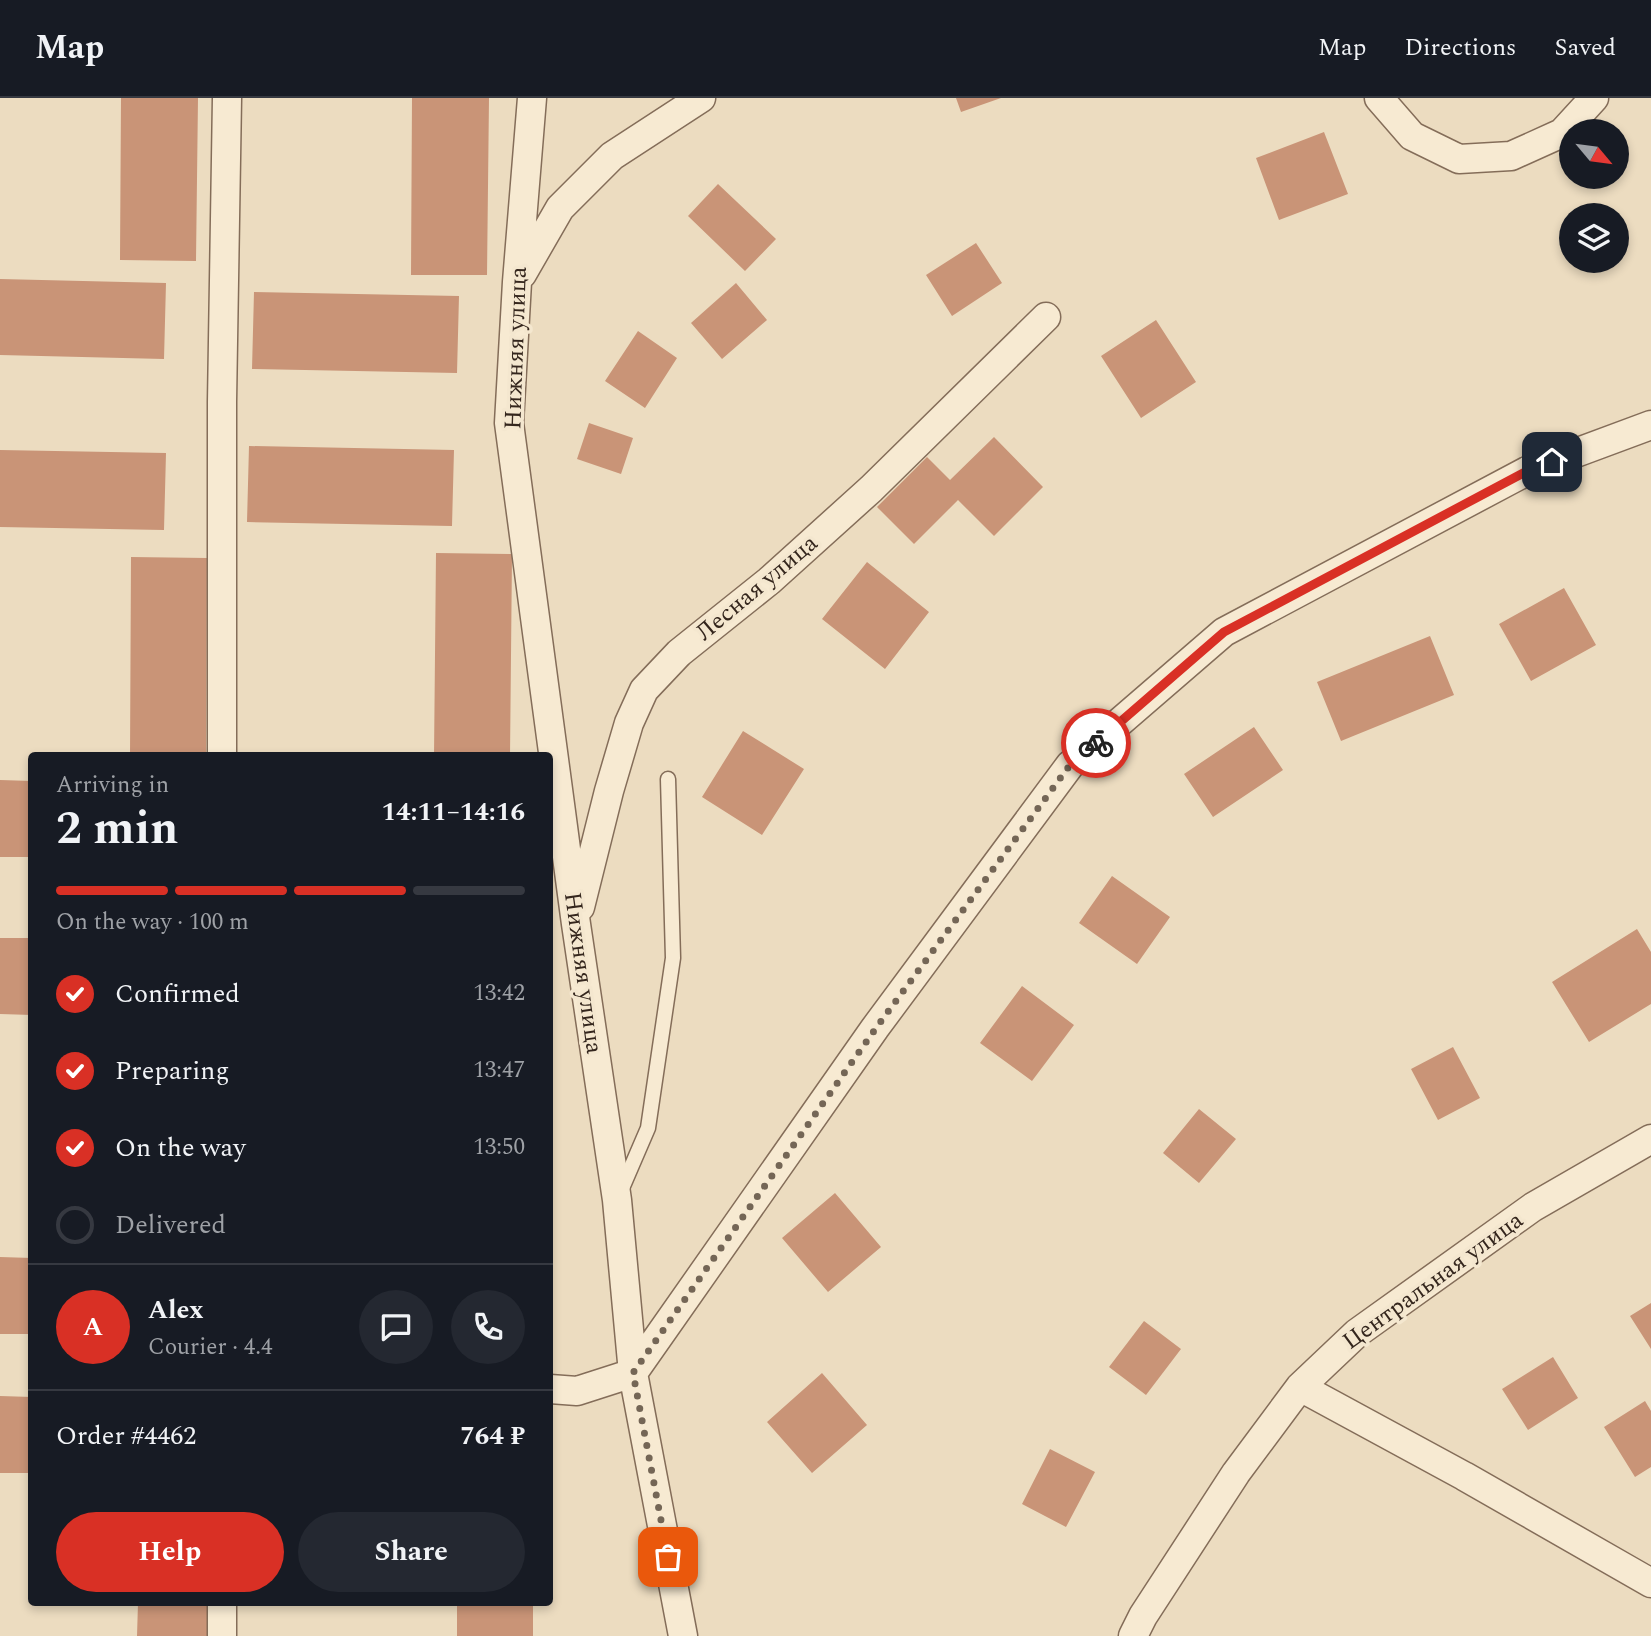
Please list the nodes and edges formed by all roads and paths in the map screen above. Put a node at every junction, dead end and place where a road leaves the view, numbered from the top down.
1 (227, 98) edge
2 (532, 98) edge
3 (701, 98) edge
4 (1379, 98) edge
5 (1594, 98) edge
6 (517, 282) junction
7 (1046, 317) dead end
8 (1651, 425) edge
9 (222, 752) edge
10 (668, 779) dead end
11 (576, 923) junction
12 (1651, 1139) edge
13 (617, 1200) junction
14 (633, 1373) junction
15 (1300, 1387) junction
16 (553, 1389) edge
17 (1651, 1583) edge
18 (222, 1606) edge
19 (222, 1636) edge
20 (683, 1636) edge
21 (1133, 1636) edge

1 - 9 street
2 - 6 street, Нижняя улица
3 - 6 street
4 - 5 street
6 - 11 street, Нижняя улица
7 - 11 street, Лесная улица
8 - 14 street
10 - 13 lane
11 - 13 street, Нижняя улица
12 - 15 street, Центральная улица
13 - 14 street, Нижняя улица
14 - 16 street
14 - 20 street, Нижняя улица
15 - 17 street
15 - 21 street, Центральная улица
18 - 19 street

